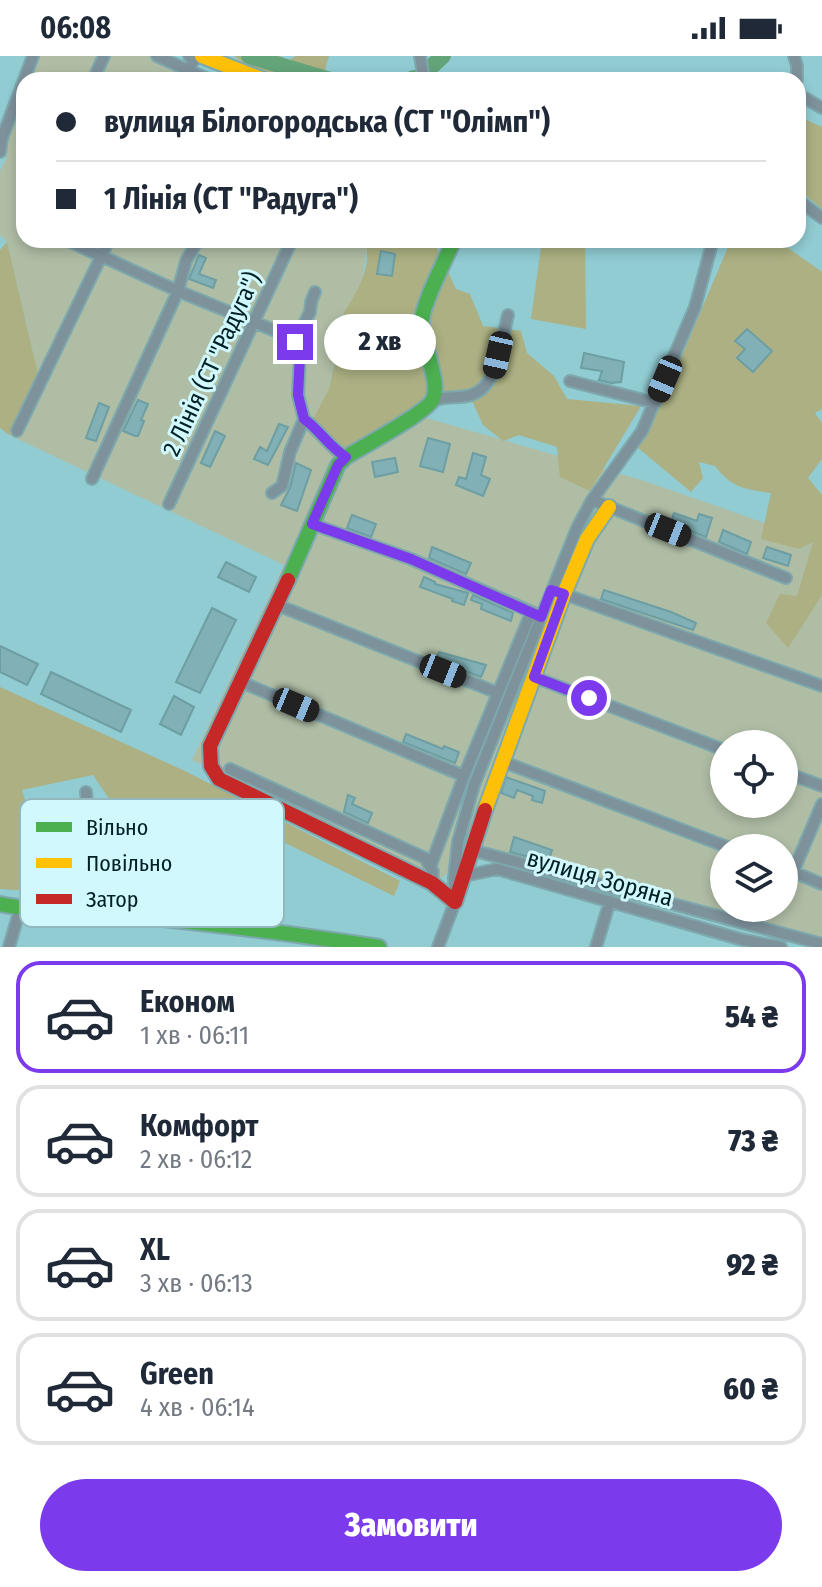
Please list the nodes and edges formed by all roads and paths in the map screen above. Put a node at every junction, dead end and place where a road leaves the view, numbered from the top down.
1 (157, 56) edge
2 (189, 56) edge
3 (202, 56) edge
4 (181, 72) edge
5 (187, 72) edge
6 (243, 72) edge
7 (16, 101) edge
8 (0, 152) edge
9 (83, 248) edge
10 (106, 248) edge
11 (193, 248) edge
12 (288, 248) edge
13 (451, 248) edge
14 (711, 248) edge
15 (102, 257) junction
16 (178, 291) junction
17 (315, 292) dead end
18 (508, 315) dead end
19 (253, 323) junction
20 (295, 342) junction
21 (570, 381) dead end
22 (433, 401) junction
23 (655, 403) junction
24 (304, 419) junction
25 (17, 431) dead end
26 (346, 457) junction
27 (92, 479) dead end
28 (272, 493) dead end
29 (592, 500) junction
30 (169, 504) dead end
31 (609, 507) junction
32 (312, 524) junction
33 (786, 578) dead end
34 (558, 592) junction
35 (277, 605) junction
36 (536, 615) junction
37 (534, 677) junction
38 (241, 682) junction
39 (822, 686) edge
40 (498, 693) junction
41 (710, 745) edge
42 (501, 761) junction
43 (230, 769) dead end
44 (464, 776) junction
45 (798, 777) edge
46 (822, 786) edge
47 (86, 792) dead end
48 (87, 799) edge
49 (256, 799) edge
50 (822, 804) edge
51 (284, 812) edge
52 (710, 840) edge
53 (472, 850) junction
54 (798, 851) edge
55 (431, 865) junction
56 (798, 874) edge
57 (459, 876) junction
58 (432, 883) junction
59 (822, 884) edge
60 (610, 901) junction
61 (455, 902) junction
62 (0, 904) edge
63 (20, 909) joint
64 (238, 927) edge
65 (443, 932) junction
66 (820, 940) edge
67 (9, 947) edge
68 (379, 947) edge
69 (438, 947) edge
70 (449, 947) edge
71 (596, 947) edge
72 (781, 947) edge

1 - 4 street
2 - 5 street
3 - 6 street
7 - 8 street
9 - 15 street
10 - 15 street
11 - 16 street
12 - 19 street, 2 Лінія (СТ "Радуга")
13 - 22 street
14 - 23 street
15 - 16 street
15 - 25 street
16 - 19 street
16 - 27 street
17 - 20 street
18 - 22 street
19 - 20 street
19 - 30 street, 2 Лінія (СТ "Радуга")
20 - 24 street
21 - 23 street
22 - 26 street
23 - 29 street
24 - 26 street
24 - 28 street
26 - 32 street
29 - 31 street
29 - 34 street
31 - 33 street
31 - 34 street
32 - 35 street
32 - 36 street
34 - 36 street
34 - 37 street
34 - 39 street
35 - 38 street
35 - 40 street
36 - 40 street
36 - 57 street
37 - 41 street
37 - 42 street
38 - 44 street
38 - 49 street
40 - 44 street
42 - 52 street
42 - 53 street
43 - 55 street
44 - 55 street
45 - 46 street
47 - 48 street
50 - 54 street
51 - 58 street
53 - 57 street
53 - 66 street
55 - 58 street
56 - 59 street
57 - 60 street, вулиця Зоряна
57 - 61 street
58 - 61 street
60 - 71 street
60 - 72 street, вулиця Зоряна
61 - 65 street
62 - 63 street
63 - 67 street
64 - 68 street
65 - 69 street
65 - 70 street

